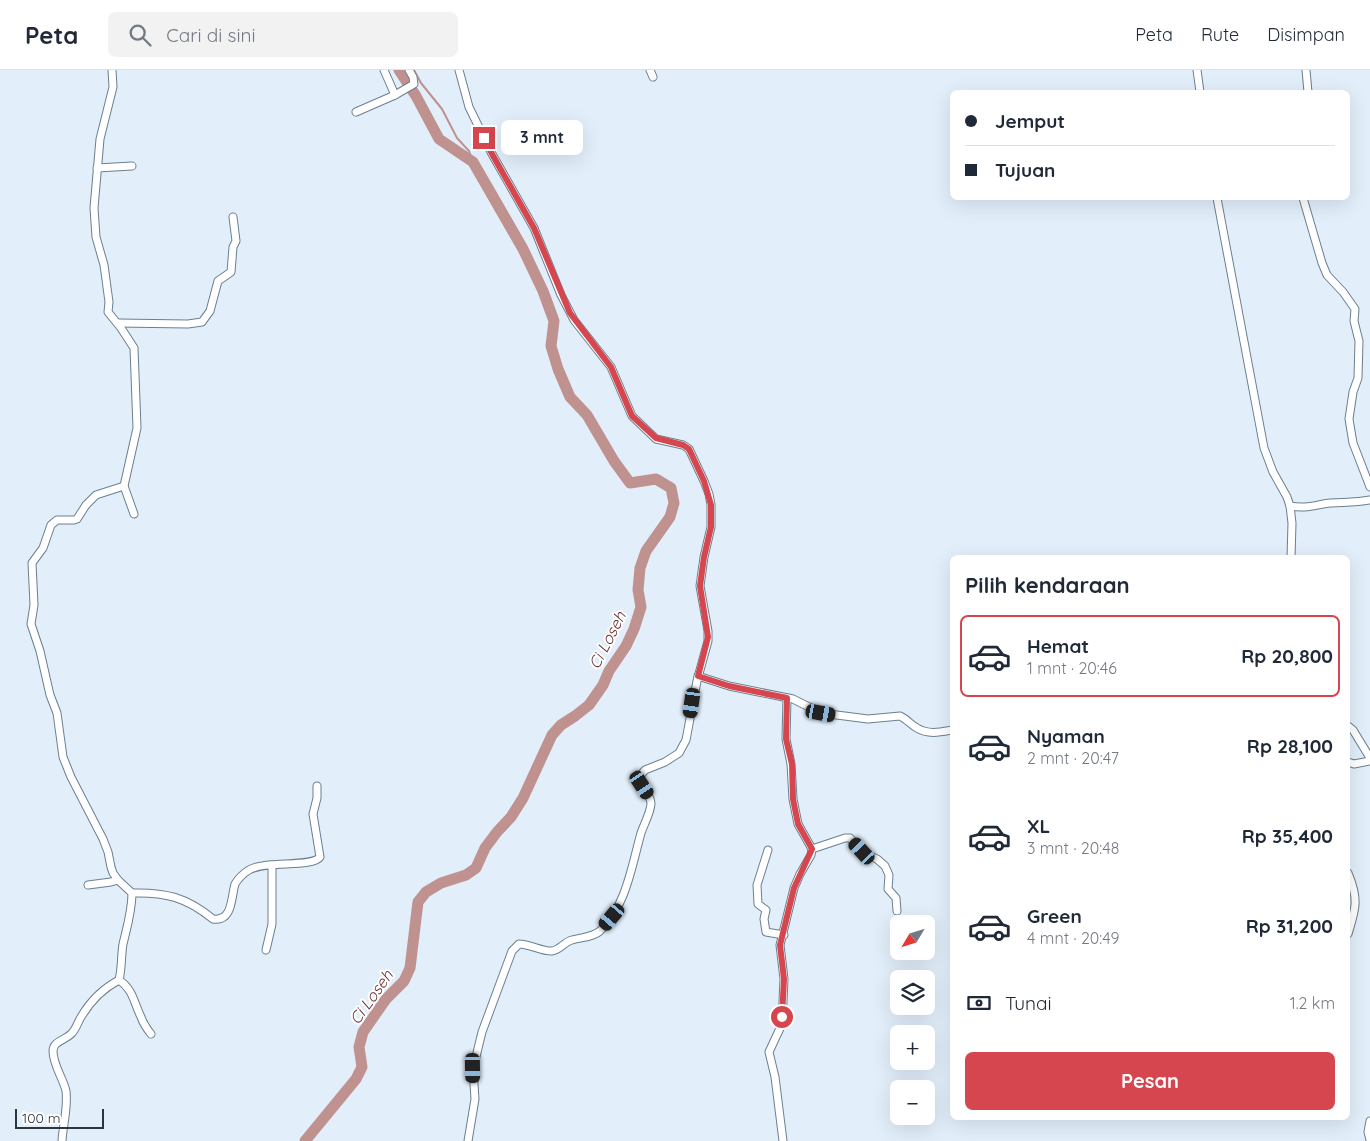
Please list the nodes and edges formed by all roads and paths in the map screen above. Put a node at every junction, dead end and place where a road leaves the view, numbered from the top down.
1 (112, 70) edge
2 (384, 70) edge
3 (408, 70) edge
4 (459, 70) edge
5 (1197, 70) edge
6 (1306, 70) edge
7 (1200, 90) edge
8 (1308, 90) edge
9 (395, 95) junction
10 (356, 112) dead end
11 (132, 166) dead end
12 (97, 168) junction
13 (1217, 200) edge
14 (1304, 200) edge
15 (233, 217) dead end
16 (118, 323) junction
17 (124, 486) junction
18 (1370, 486) edge
19 (1370, 500) edge
20 (1290, 506) junction
21 (134, 514) dead end
22 (1291, 555) edge
23 (698, 676) junction
24 (787, 698) junction
25 (1350, 728) edge
26 (950, 730) edge
27 (1370, 760) edge
28 (1350, 763) edge
29 (317, 786) dead end
30 (812, 849) junction
31 (768, 850) dead end
32 (272, 865) junction
33 (1350, 878) edge
34 (118, 880) junction
35 (88, 885) dead end
36 (132, 893) junction
37 (897, 911) dead end
38 (1350, 928) edge
39 (784, 934) junction
40 (266, 950) dead end
41 (119, 980) junction
42 (151, 1034) dead end
43 (1370, 1120) edge
44 (1370, 1140) edge
45 (62, 1141) edge
46 (468, 1141) edge
47 (783, 1141) edge

1 - 12 street
2 - 9 street
3 - 9 street
4 - 23 street
5 - 7 street
6 - 8 street
9 - 10 street
11 - 12 street
12 - 16 street
13 - 20 street
14 - 18 street
15 - 16 street
16 - 17 street
17 - 21 street
17 - 34 street
19 - 20 street
20 - 22 street
23 - 24 street
23 - 46 street
24 - 26 street
24 - 30 street
25 - 27 street
27 - 28 street
29 - 32 street
30 - 37 street
30 - 39 street
31 - 39 street
32 - 36 street
32 - 40 street
33 - 38 street
34 - 35 street
34 - 36 street
36 - 41 street
39 - 47 street
41 - 42 street
41 - 45 street
43 - 44 street

